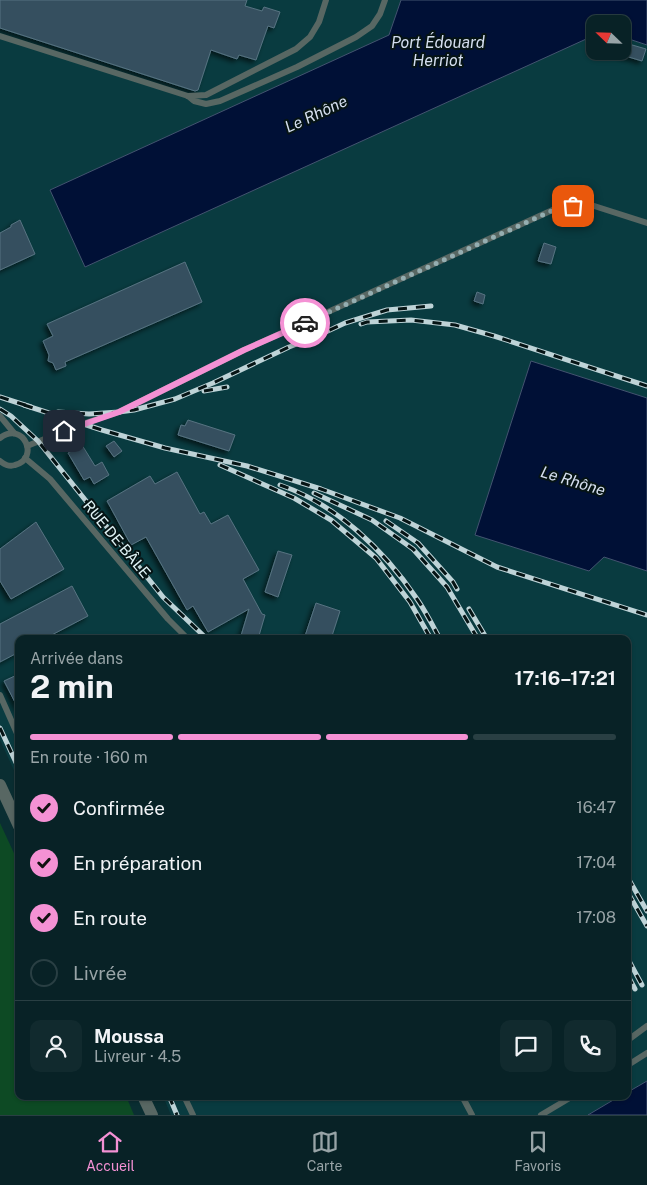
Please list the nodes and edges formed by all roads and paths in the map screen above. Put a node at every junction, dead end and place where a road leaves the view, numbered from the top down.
1 (326, 0) edge
2 (385, 0) edge
3 (0, 36) edge
4 (188, 96) junction
5 (647, 223) edge
6 (0, 416) edge
7 (14, 433) junction
8 (0, 438) edge
9 (27, 446) junction
10 (25, 458) junction
11 (1, 463) edge
12 (184, 635) edge
13 (0, 696) edge
14 (15, 729) edge
15 (0, 785) edge
16 (15, 817) edge
17 (647, 1026) edge
18 (631, 1038) edge
19 (647, 1053) edge
20 (631, 1063) edge
21 (145, 1100) edge
22 (186, 1100) edge
23 (464, 1100) edge
24 (566, 1100) edge
25 (152, 1115) edge
26 (193, 1115) edge
27 (472, 1115) edge
28 (541, 1115) edge

1 - 4 lane
2 - 4 lane
3 - 4 lane
5 - 9 lane
6 - 7 lane
7 - 8 lane
7 - 9 lane
9 - 10 lane
10 - 11 lane
10 - 12 lane, RUE DE BÂLE
13 - 14 lane
15 - 16 street
17 - 18 lane
19 - 20 lane
21 - 25 street
22 - 26 lane
23 - 27 lane
24 - 28 lane

